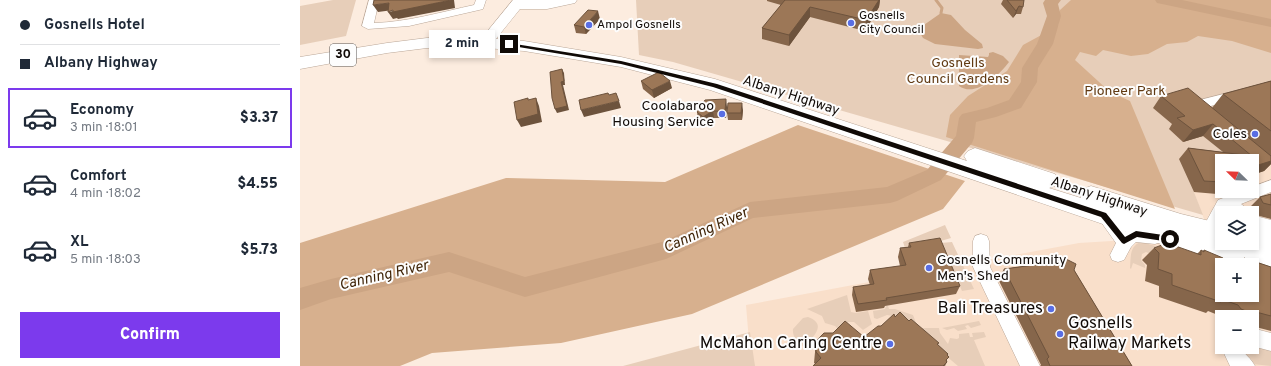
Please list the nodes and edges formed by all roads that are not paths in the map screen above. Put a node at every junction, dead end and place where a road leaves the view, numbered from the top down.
1 (387, 0) edge
2 (481, 0) edge
3 (541, 0) edge
4 (570, 0) edge
5 (574, 0) edge
6 (524, 3) edge
7 (497, 38) junction
8 (387, 48) junction
9 (300, 53) edge
10 (673, 62) junction
11 (300, 63) edge
12 (1271, 86) edge
13 (748, 96) junction
14 (1216, 120) edge
15 (888, 135) junction
16 (1007, 175) junction
17 (1271, 186) edge
18 (1236, 206) edge
19 (1104, 215) junction
20 (1259, 225) edge
21 (1271, 227) edge
22 (1215, 232) edge
23 (1259, 239) edge
24 (981, 240) dead end
25 (1182, 241) junction
26 (1271, 241) edge
27 (1271, 260) edge
28 (1259, 339) edge
29 (1271, 342) edge
30 (1233, 354) edge
31 (1030, 366) edge
32 (1245, 366) edge

1 - 2 street
3 - 4 main road
4 - 5 main road
4 - 6 main road
6 - 7 main road
7 - 8 highway, Albany Highway / 30
7 - 9 highway, Albany Highway / 30
7 - 10 highway, Albany Highway / 30
7 - 13 highway, Albany Highway / 30
8 - 9 highway
8 - 11 highway, Albany Highway / 30
10 - 13 highway
10 - 15 highway, Albany Highway / 30
12 - 14 street
13 - 15 highway, Albany Highway / 30
15 - 16 highway, Albany Highway / 30
16 - 19 highway, Albany Highway / 30
16 - 22 highway, Albany Highway / 30
17 - 18 street
19 - 25 highway, Albany Highway / 30
19 - 25 street
20 - 21 street
23 - 26 highway
24 - 31 street
25 - 27 highway, Albany Highway / 30
28 - 29 street
30 - 32 street

